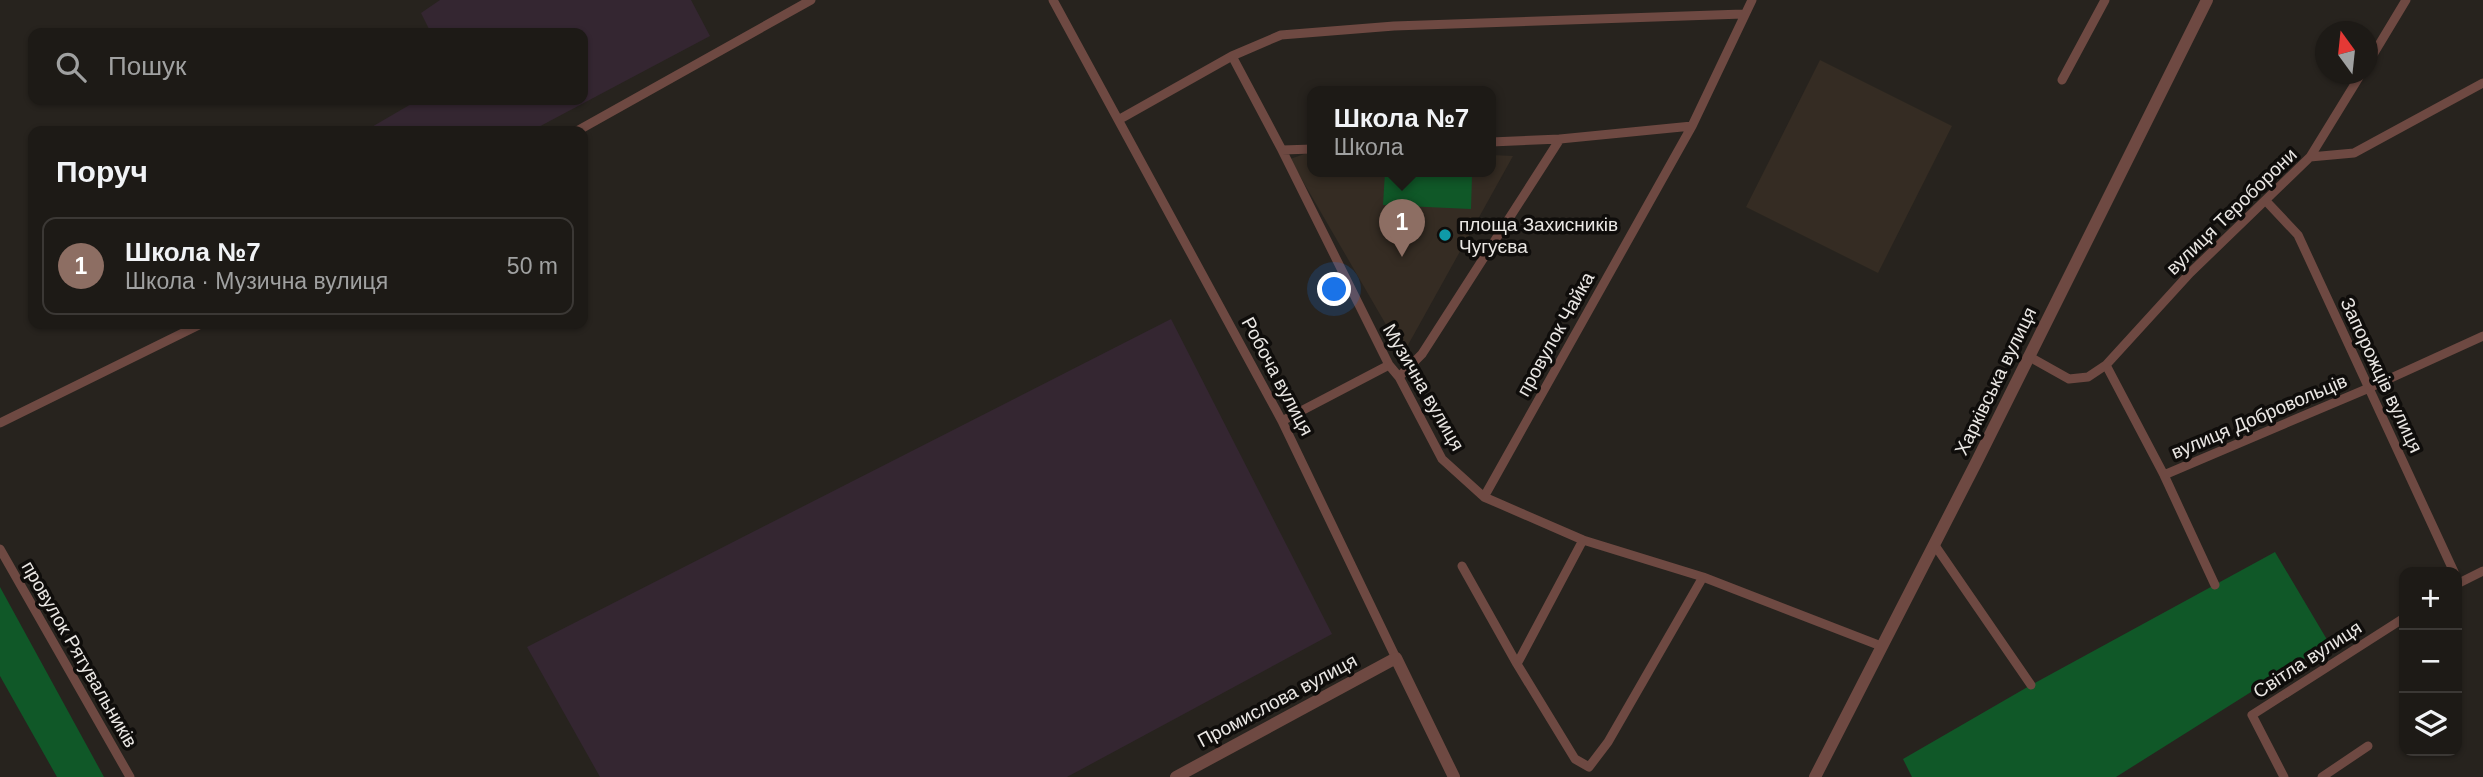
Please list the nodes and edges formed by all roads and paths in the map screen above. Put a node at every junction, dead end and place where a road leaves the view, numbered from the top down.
1 (811, 0) edge
2 (1053, 0) edge
3 (1752, 0) edge
4 (2105, 0) edge
5 (2207, 0) edge
6 (2406, 0) edge
7 (1743, 14) junction
8 (2378, 46) edge
9 (1232, 56) junction
10 (2062, 80) dead end
11 (2483, 83) edge
12 (2355, 84) edge
13 (1120, 119) junction
14 (586, 126) edge
15 (1692, 126) junction
16 (1560, 139) junction
17 (1496, 142) edge
18 (1307, 149) edge
19 (1282, 150) junction
20 (2311, 157) junction
21 (2266, 201) junction
22 (191, 329) edge
23 (2483, 336) edge
24 (2028, 356) junction
25 (1389, 365) junction
26 (2106, 365) junction
27 (1399, 377) junction
28 (2369, 388) junction
29 (1282, 421) junction
30 (0, 423) edge
31 (2164, 475) junction
32 (1484, 497) junction
33 (1583, 540) junction
34 (1934, 544) junction
35 (0, 549) edge
36 (1462, 566) dead end
37 (2452, 567) edge
38 (2483, 572) edge
39 (1703, 577) junction
40 (2462, 580) edge
41 (2215, 585) dead end
42 (2399, 621) edge
43 (1881, 646) junction
44 (1396, 658) junction
45 (1517, 664) junction
46 (2031, 685) dead end
47 (2368, 746) dead end
48 (130, 777) edge
49 (1176, 777) edge
50 (1454, 777) edge
51 (1815, 777) edge
52 (2284, 777) edge
53 (2322, 777) edge

1 - 14 street
2 - 13 street, Робоча вулиця
3 - 7 street, провулок Чайка
4 - 10 street
5 - 24 street, Харківська вулиця
6 - 8 street
7 - 9 street
7 - 15 street, провулок Чайка
9 - 13 street
9 - 19 street, Музична вулиця
11 - 20 street, вулиця Тероборони
12 - 20 street
13 - 29 street, Робоча вулиця
15 - 16 street
15 - 32 street, провулок Чайка
16 - 17 street
16 - 27 street
18 - 19 street
19 - 25 street, Музична вулиця
20 - 21 street, вулиця Тероборони
21 - 26 street, вулиця Тероборони
21 - 28 street, Запорожців вулиця
22 - 30 street
23 - 28 street, вулиця Добровольців
24 - 26 street, вулиця Тероборони
24 - 34 street, Харківська вулиця
25 - 27 street, Музична вулиця
25 - 29 street
26 - 31 street
27 - 32 street, Музична вулиця
28 - 31 street, вулиця Добровольців
28 - 37 street, Запорожців вулиця
29 - 44 street, Робоча вулиця
31 - 41 street
32 - 33 street, Музична вулиця
33 - 39 street, Музична вулиця
33 - 45 street
34 - 43 street, Харківська вулиця
34 - 46 street
35 - 48 street, провулок Рятувальників
36 - 45 street
38 - 40 street
39 - 43 street, Музична вулиця
39 - 45 street
42 - 52 street, Світла вулиця
43 - 51 street, Харківська вулиця
44 - 49 street, Промислова вулиця
44 - 50 street, Робоча вулиця
47 - 53 street

